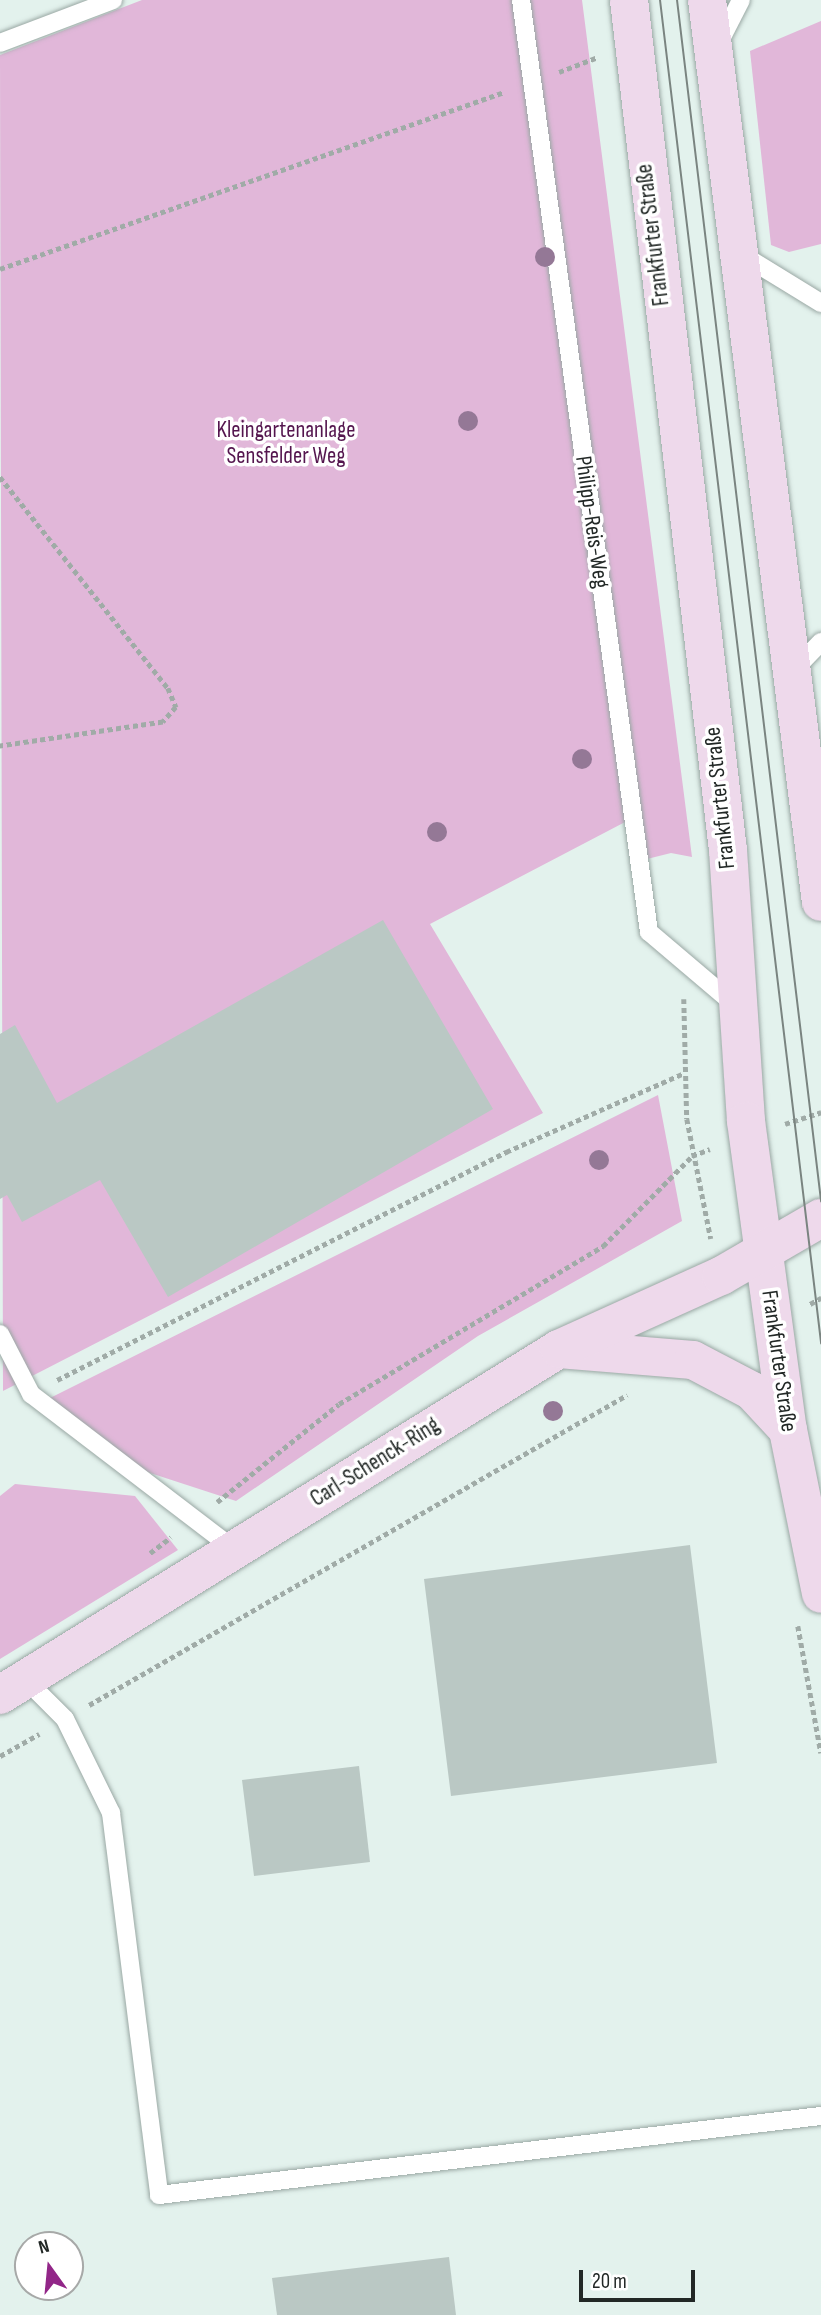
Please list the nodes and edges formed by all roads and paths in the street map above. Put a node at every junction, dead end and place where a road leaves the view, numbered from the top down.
1 (113, 0) edge
2 (521, 0) edge
3 (629, 0) edge
4 (707, 0) edge
5 (741, 0) edge
6 (0, 43) edge
7 (715, 52) junction
8 (606, 54) dead end
9 (532, 82) junction
10 (508, 91) dead end
11 (741, 254) junction
12 (0, 269) edge
13 (821, 303) edge
14 (0, 477) edge
15 (821, 642) edge
16 (791, 674) junction
17 (0, 746) edge
18 (821, 902) edge
19 (734, 1004) junction
20 (682, 1074) dead end
21 (821, 1112) edge
22 (778, 1126) dead end
23 (707, 1150) dead end
24 (694, 1169) dead end
25 (701, 1205) dead end
26 (821, 1218) edge
27 (762, 1250) junction
28 (0, 1334) edge
29 (559, 1349) junction
30 (641, 1387) dead end
31 (31, 1394) junction
32 (788, 1430) junction
33 (194, 1520) junction
34 (233, 1549) junction
35 (143, 1559) dead end
36 (821, 1594) edge
37 (13, 1688) edge
38 (65, 1719) junction
39 (0, 1756) edge
40 (821, 2116) edge

1 - 6 lane
2 - 9 lane, Philipp-Reis-Weg
3 - 19 main road, Frankfurter Straße
4 - 7 main road
5 - 7 lane
7 - 11 main road
8 - 9 path
9 - 19 lane, Philipp-Reis-Weg
10 - 12 path
11 - 13 lane
11 - 16 main road
14 - 17 path
15 - 16 lane
16 - 18 main road
19 - 27 main road, Frankfurter Straße
20 - 31 path
21 - 22 path
23 - 33 path
24 - 25 path
26 - 27 main road, Carl-Schenck-Ring
27 - 29 main road, Carl-Schenck-Ring
27 - 32 main road, Frankfurter Straße
28 - 31 lane
29 - 32 main road
29 - 34 main road, Carl-Schenck-Ring
30 - 38 path
31 - 33 lane
32 - 36 main road, Frankfurter Straße
33 - 34 lane
33 - 35 path
34 - 37 main road, Carl-Schenck-Ring
37 - 38 lane
38 - 39 path
38 - 40 lane

